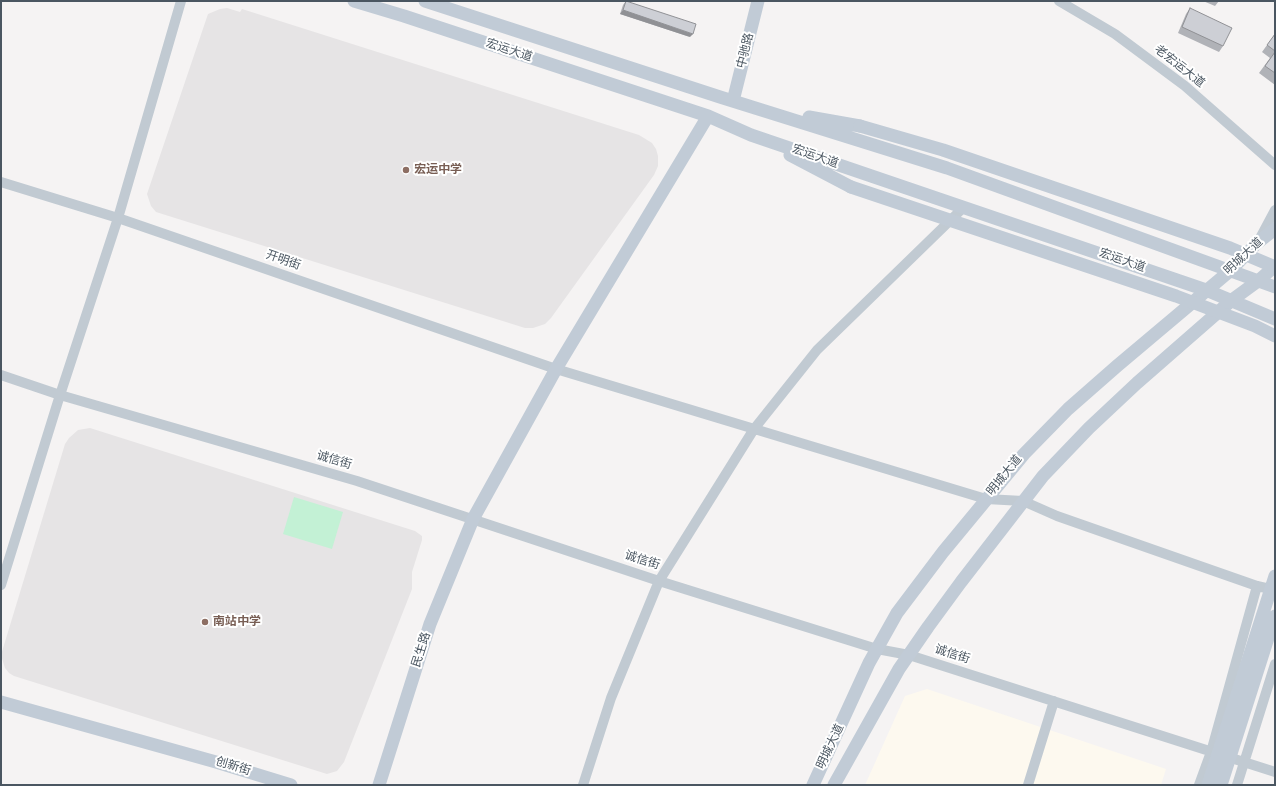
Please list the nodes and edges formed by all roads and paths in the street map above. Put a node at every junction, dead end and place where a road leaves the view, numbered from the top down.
1 (181, 1) edge
2 (354, 1) edge
3 (425, 1) edge
4 (758, 1) edge
5 (1059, 1) edge
6 (733, 101) junction
7 (759, 109) junction
8 (708, 116) junction
9 (751, 135) junction
10 (1275, 165) edge
11 (1, 182) edge
12 (964, 207) junction
13 (1275, 210) edge
14 (118, 218) junction
15 (1275, 229) edge
16 (1257, 243) junction
17 (1275, 266) edge
18 (1231, 270) junction
19 (1258, 281) junction
20 (1275, 287) edge
21 (1206, 290) junction
22 (1232, 300) junction
23 (1275, 319) edge
24 (1275, 336) edge
25 (556, 369) junction
26 (1, 375) edge
27 (60, 395) junction
28 (754, 429) junction
29 (986, 499) junction
30 (1023, 501) junction
31 (473, 519) junction
32 (1275, 576) edge
33 (659, 581) junction
34 (1, 585) edge
35 (1258, 586) junction
36 (1275, 590) edge
37 (1275, 616) edge
38 (877, 649) junction
39 (909, 655) junction
40 (1275, 664) edge
41 (1054, 701) junction
42 (1, 702) edge
43 (1211, 752) junction
44 (1245, 762) junction
45 (1275, 772) edge
46 (291, 785) edge
47 (379, 785) edge
48 (583, 785) edge
49 (813, 785) edge
50 (834, 785) edge
51 (1028, 785) edge
52 (1199, 785) edge
53 (1208, 785) edge
54 (1222, 785) edge
55 (1237, 785) edge

1 - 14 street
2 - 8 main road, 宏运大道
3 - 6 main road, 宏运大道
4 - 6 main road, 中驰路
5 - 10 street, 老宏运大道
6 - 7 main road, 宏运大道
7 - 17 main road, bridge
7 - 18 main road, 宏运大道
8 - 9 main road, 宏运大道
8 - 25 main road, 民生路
9 - 12 main road, 宏运大道
9 - 24 main road, bridge
11 - 14 street, 开明街
12 - 21 main road, 宏运大道
12 - 28 street
13 - 16 street
14 - 25 street, 开明街
14 - 27 street
15 - 16 main road, 明城大道
16 - 18 main road, 明城大道
17 - 19 main road, 明城大道
18 - 19 main road, 宏运大道
18 - 21 main road, 明城大道
19 - 20 main road, 宏运大道
19 - 22 main road, 明城大道
21 - 22 main road, 宏运大道
21 - 29 main road, 明城大道
22 - 23 main road, 宏运大道
22 - 30 main road, 明城大道
25 - 28 street, 开明街
25 - 31 main road, 民生路
26 - 27 street, 诚信街
27 - 31 street, 诚信街
27 - 34 street
28 - 29 street, 开明街
28 - 33 street
29 - 30 street, 开明街
29 - 38 main road, 明城大道
30 - 35 street
30 - 39 main road, 明城大道
31 - 33 street, 诚信街
31 - 47 main road, 民生路
32 - 53 main road, bridge
33 - 38 street, 诚信街
33 - 48 street
35 - 36 street
35 - 43 street
37 - 54 main road, bridge
38 - 39 street, 诚信街
38 - 49 main road, 明城大道
39 - 41 street, 诚信街
39 - 50 main road, 明城大道
40 - 44 street
41 - 43 street, 诚信街
41 - 51 street
42 - 46 main road, 创新街
43 - 44 street, 诚信街
43 - 52 street
44 - 45 street, 诚信街
44 - 55 street

